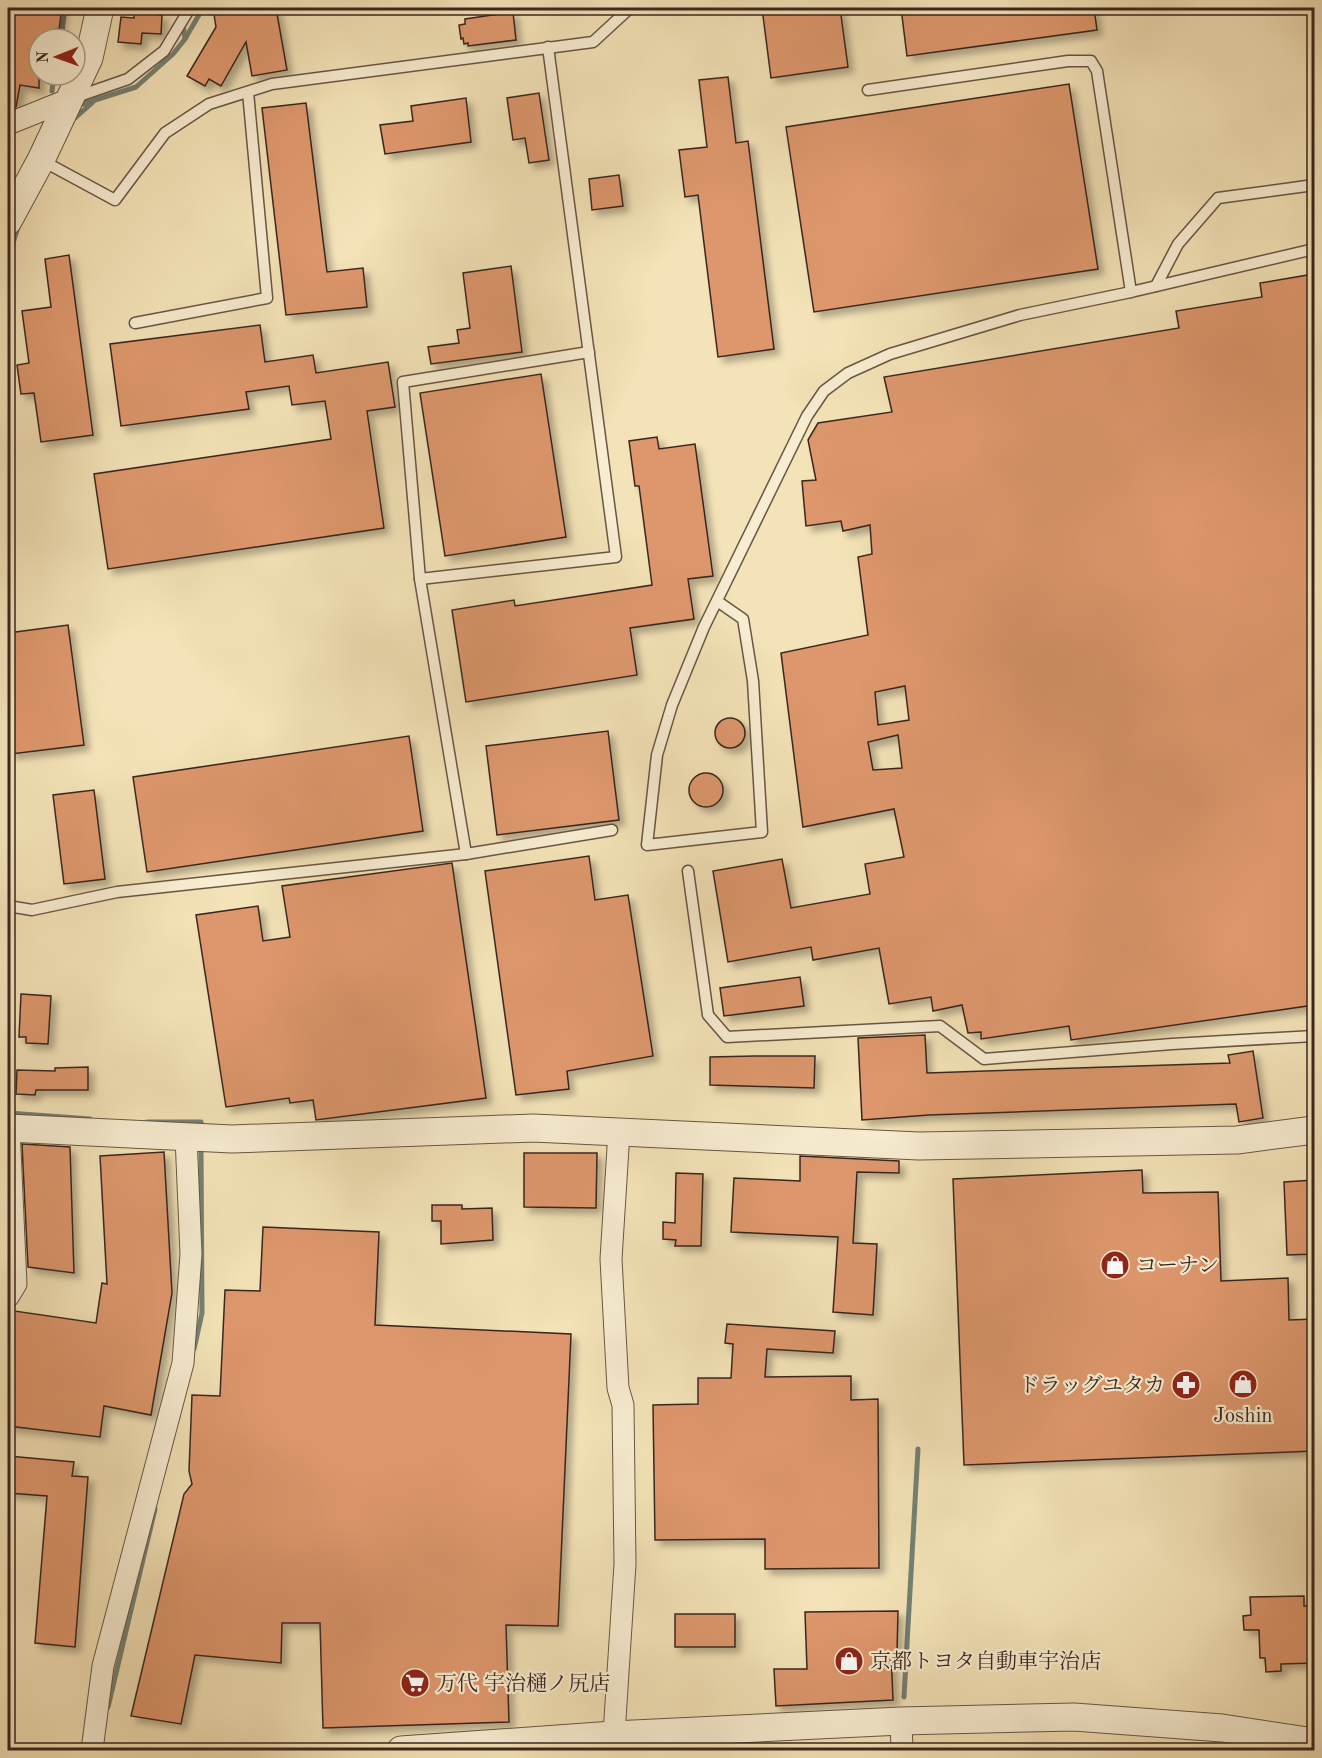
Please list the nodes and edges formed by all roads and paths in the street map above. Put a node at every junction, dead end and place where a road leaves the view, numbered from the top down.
1 (100, 8) edge
2 (190, 8) edge
3 (630, 8) edge
4 (548, 47) junction
5 (868, 90) dead end
6 (248, 92) junction
7 (70, 99) junction
8 (8, 124) edge
9 (41, 160) junction
10 (1314, 185) edge
11 (8, 221) edge
12 (1314, 249) edge
13 (1156, 286) junction
14 (1131, 292) junction
15 (135, 323) dead end
16 (589, 352) junction
17 (420, 579) junction
18 (717, 601) junction
19 (612, 830) dead end
20 (466, 854) junction
21 (688, 871) dead end
22 (8, 906) edge
23 (1314, 1036) edge
24 (8, 1128) edge
25 (1314, 1130) edge
26 (619, 1132) junction
27 (186, 1137) junction
28 (8, 1297) edge
29 (901, 1721) junction
30 (1314, 1742) edge
31 (613, 1743) edge
32 (92, 1750) edge
33 (401, 1750) edge
34 (902, 1750) edge

1 - 7 street
2 - 7 lane
3 - 4 lane
4 - 6 lane
4 - 16 lane
5 - 14 lane
6 - 9 lane
6 - 15 lane
7 - 8 street
7 - 9 street
9 - 11 street
10 - 13 lane
12 - 13 lane
13 - 14 lane
14 - 18 lane
16 - 17 lane
16 - 17 lane
17 - 20 lane
18 - 18 lane
19 - 20 lane
20 - 22 lane
21 - 23 lane
24 - 27 street
24 - 28 street
25 - 26 street
26 - 27 street
26 - 31 street
27 - 32 street
29 - 30 street
29 - 31 street
29 - 34 street
31 - 33 street

